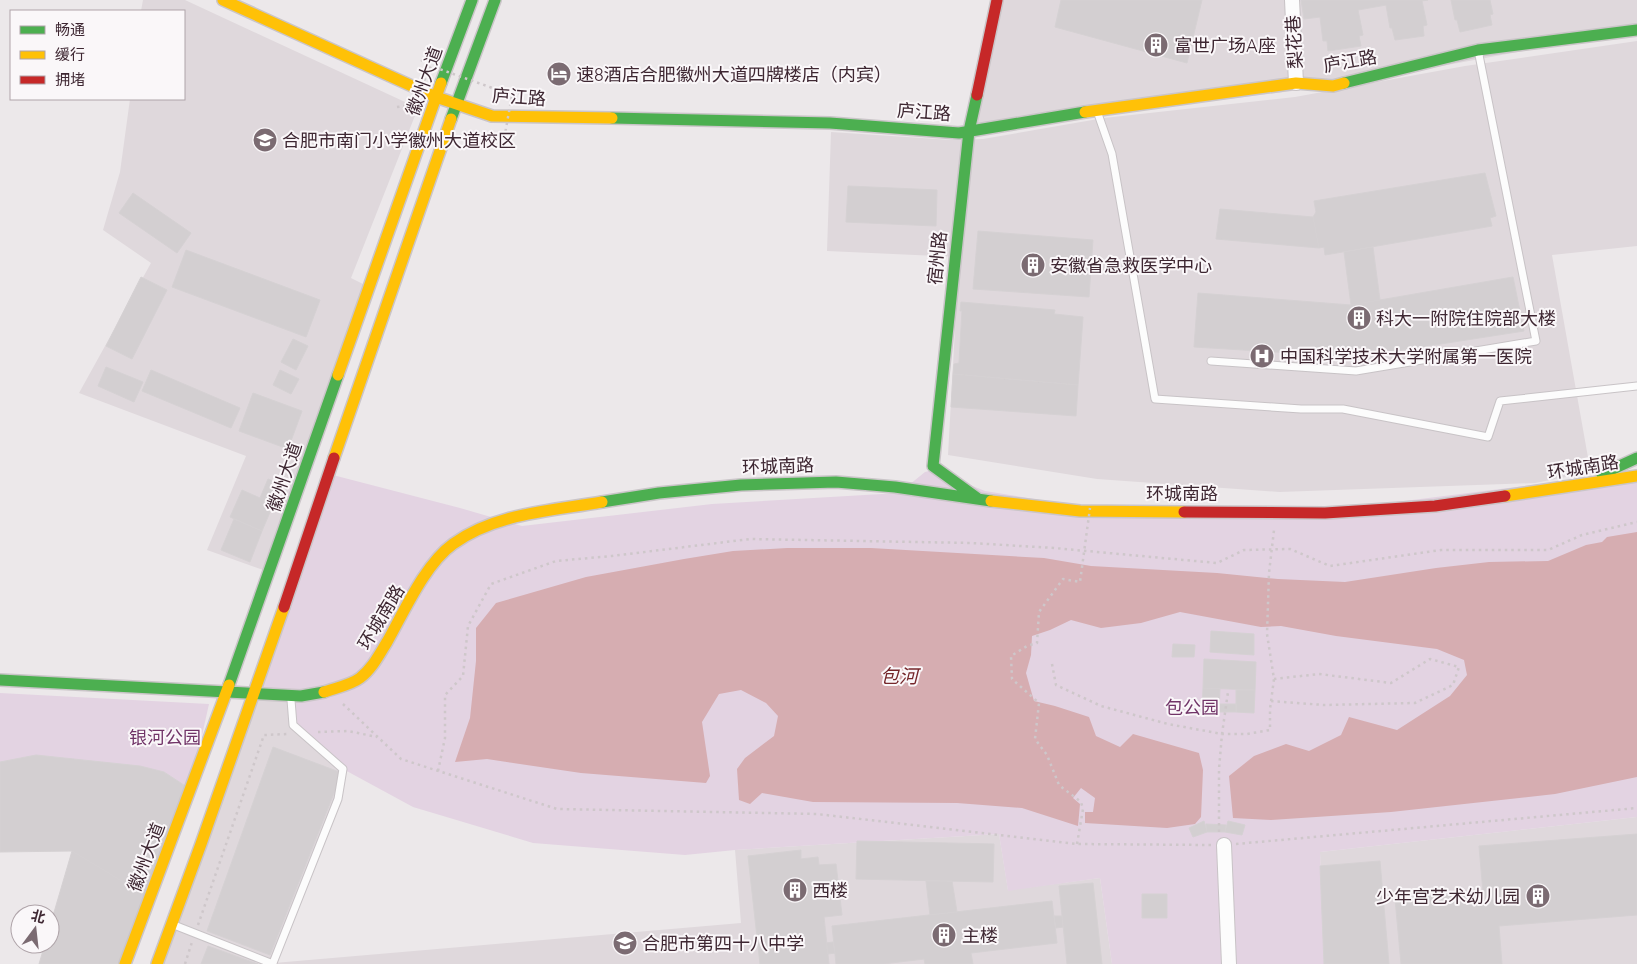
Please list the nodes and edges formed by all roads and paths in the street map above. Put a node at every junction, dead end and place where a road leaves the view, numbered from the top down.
1 (223, 0) edge
2 (472, 0) edge
3 (495, 0) edge
4 (987, 0) edge
5 (997, 0) edge
6 (1292, 0) edge
7 (1637, 30) edge
8 (1478, 50) junction
9 (421, 60) dead end
10 (431, 66) junction
11 (1296, 83) junction
12 (520, 93) dead end
13 (512, 95) junction
14 (436, 97) junction
15 (456, 103) junction
16 (397, 107) dead end
17 (1097, 110) junction
18 (964, 132) junction
19 (510, 142) dead end
20 (1211, 361) dead end
21 (1637, 386) edge
22 (1637, 458) edge
23 (1637, 476) edge
24 (1588, 484) junction
25 (907, 489) junction
26 (979, 500) junction
27 (1090, 508) dead end
28 (1637, 522) edge
29 (1275, 525) dead end
30 (1272, 550) junction
31 (1052, 664) dead end
32 (0, 680) edge
33 (1274, 680) junction
34 (330, 690) junction
35 (1228, 692) dead end
36 (226, 693) junction
37 (254, 694) junction
38 (291, 700) dead end
39 (1271, 701) junction
40 (302, 733) junction
41 (1222, 734) junction
42 (378, 738) junction
43 (438, 771) junction
44 (1637, 808) edge
45 (1077, 844) junction
46 (1224, 845) junction
47 (172, 924) junction
48 (195, 933) junction
49 (125, 964) edge
50 (157, 964) edge
51 (184, 964) edge
52 (273, 964) edge
53 (1229, 964) edge

1 - 14 street, 庐江路
2 - 14 street, 徽州大道
3 - 15 street
4 - 18 street, 宿州路
5 - 18 street, 宿州路
6 - 11 street, 梨花巷
7 - 8 street, 庐江路
8 - 11 street, 庐江路
8 - 20 lane
9 - 10 path
10 - 13 path, bridge
10 - 16 path, bridge
11 - 17 street, 庐江路
12 - 13 path
13 - 19 path, bridge
14 - 15 street, 庐江路
14 - 36 street, 徽州大道
15 - 18 street, 庐江路
15 - 37 street
17 - 18 street, 庐江路
17 - 21 lane
18 - 25 street, 宿州路
18 - 26 street, 宿州路
22 - 24 street
23 - 24 street, 环城南路
24 - 26 street, 环城南路
25 - 26 street, 环城南路
25 - 34 street, 环城南路
27 - 45 path, bridge
28 - 30 path
29 - 30 path
30 - 33 path
30 - 43 path
31 - 41 path
32 - 36 street, 环城南路
33 - 39 path
33 - 39 path
34 - 37 street, 环城南路
34 - 42 path
35 - 41 path
36 - 37 street, 环城南路
36 - 49 street, 徽州大道
37 - 47 street
38 - 40 lane
39 - 41 path
40 - 42 path
40 - 48 path
40 - 52 lane
41 - 46 path
42 - 43 path
43 - 45 path
44 - 46 path
45 - 46 path
46 - 53 street
47 - 48 lane
47 - 50 street
48 - 51 path
48 - 52 lane

